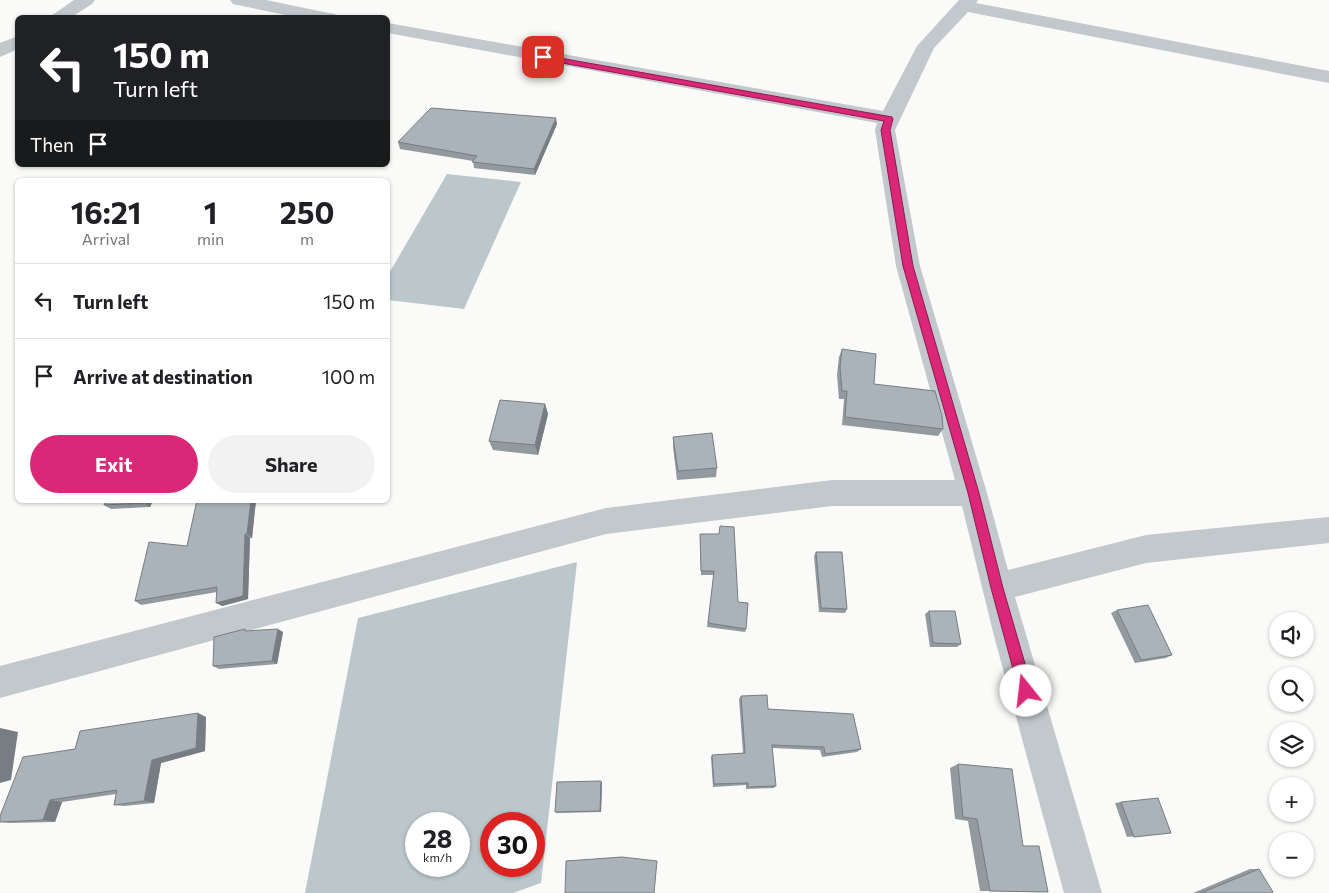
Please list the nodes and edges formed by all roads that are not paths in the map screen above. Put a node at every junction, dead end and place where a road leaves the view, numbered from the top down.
1 (86, 0) edge
2 (239, 0) edge
3 (966, 3) edge
4 (61, 15) edge
5 (314, 15) edge
6 (390, 28) edge
7 (15, 43) edge
8 (0, 51) edge
9 (1329, 77) edge
10 (889, 119) junction
11 (974, 493) junction
12 (1329, 530) edge
13 (997, 588) junction
14 (0, 682) edge
15 (1082, 893) edge

1 - 4 street
2 - 5 street
3 - 9 street
3 - 10 street
6 - 10 street
7 - 8 street
10 - 11 street
11 - 13 street
11 - 14 street
12 - 13 street
13 - 15 street

